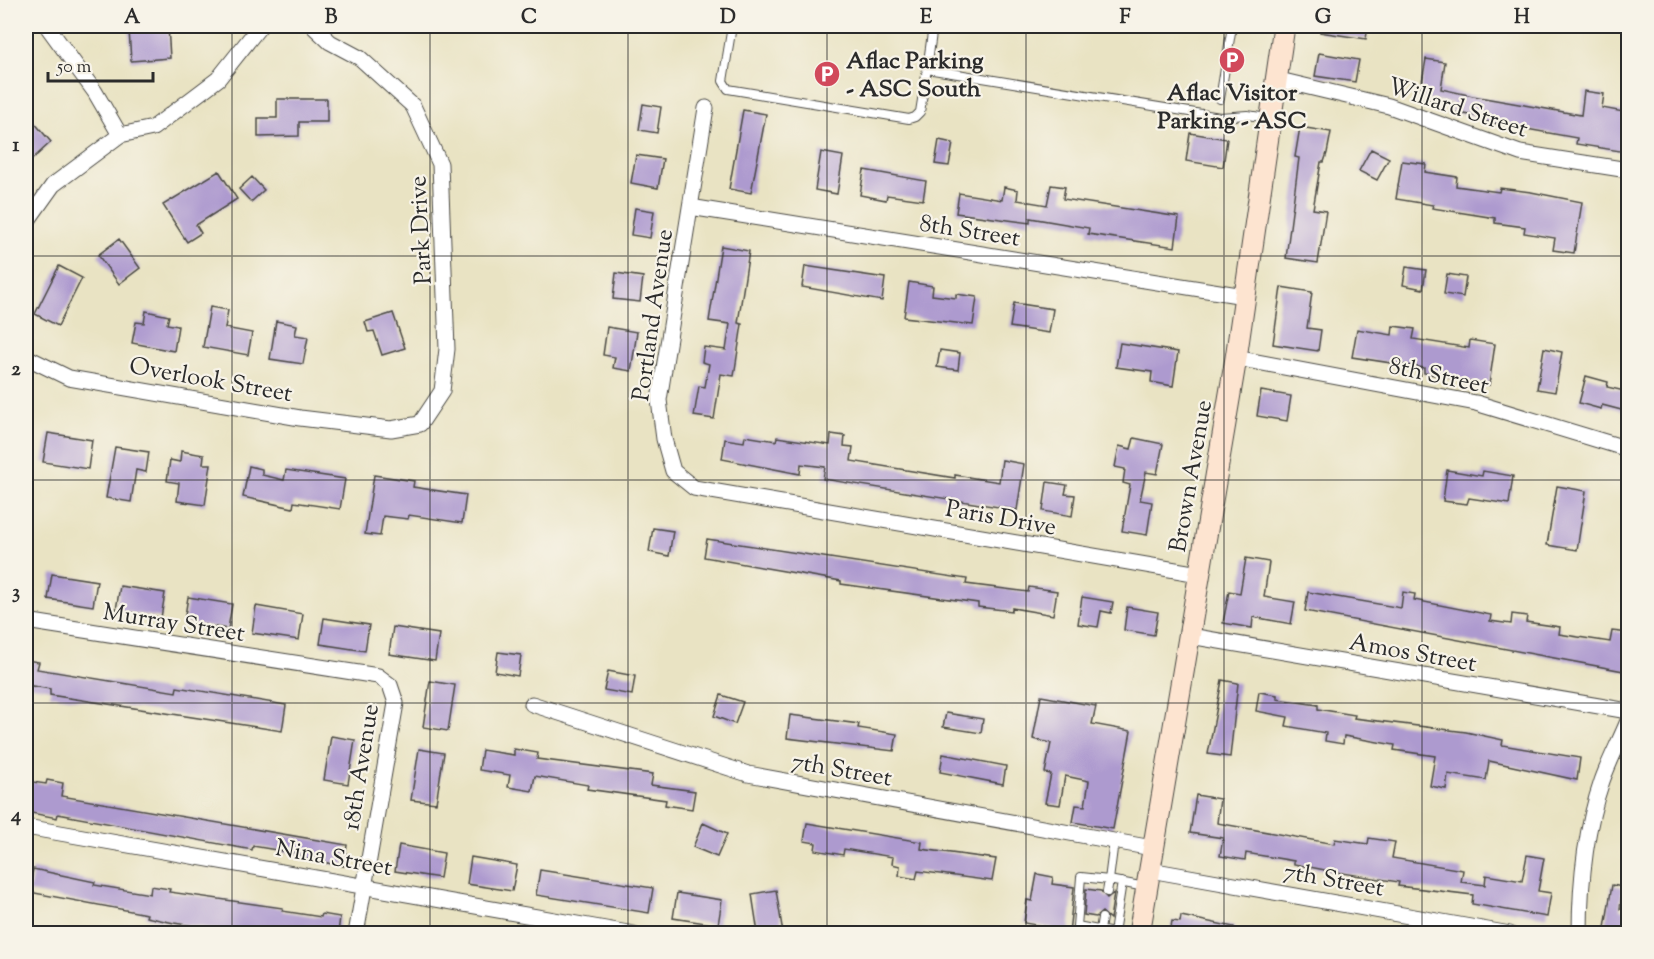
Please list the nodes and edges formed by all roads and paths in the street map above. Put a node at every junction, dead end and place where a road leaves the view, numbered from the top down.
1 (47, 26) edge
2 (260, 26) edge
3 (313, 26) edge
4 (732, 26) edge
5 (933, 26) edge
6 (1232, 26) edge
7 (1284, 26) edge
8 (927, 69) junction
9 (1275, 79) junction
10 (1220, 99) dead end
11 (706, 108) dead end
12 (1269, 118) junction
13 (120, 135) junction
14 (1629, 170) edge
15 (690, 207) junction
16 (26, 223) edge
17 (1244, 296) junction
18 (26, 357) edge
19 (1236, 358) junction
20 (366, 426) joint
21 (1629, 448) edge
22 (796, 504) joint
23 (1199, 574) junction
24 (26, 621) edge
25 (1190, 636) junction
26 (316, 668) joint
27 (532, 704) dead end
28 (1629, 711) edge
29 (1629, 721) edge
30 (26, 827) edge
31 (1114, 841) junction
32 (1152, 848) junction
33 (1148, 878) junction
34 (1109, 879) junction
35 (1122, 882) junction
36 (364, 884) junction
37 (1107, 892) dead end
38 (1102, 918) dead end
39 (1100, 930) junction
40 (356, 933) edge
41 (634, 933) edge
42 (1117, 933) edge
43 (1138, 933) edge
44 (1510, 933) edge
45 (1580, 933) edge

1 - 13 street
2 - 13 street
3 - 20 street, Park Drive
4 - 8 lane
5 - 8 lane
6 - 10 lane
7 - 9 street, Brown Avenue
8 - 12 lane
9 - 12 street, Brown Avenue
9 - 14 street, Willard Street
11 - 15 street, Portland Avenue
12 - 17 street, Brown Avenue
13 - 16 street
15 - 17 street, 8th Street
15 - 22 street, Portland Avenue
17 - 19 street, Brown Avenue
18 - 20 street, Overlook Street
19 - 21 street, 8th Street
19 - 23 street, Brown Avenue
22 - 23 street, Paris Drive
23 - 25 street, Brown Avenue
24 - 26 street, Murray Street
25 - 28 street, Amos Street
25 - 32 street, Brown Avenue
26 - 36 street, 18th Avenue
27 - 31 street, 7th Street
29 - 45 street
30 - 36 street, Nina Street
31 - 32 street, 7th Street
31 - 34 lane
32 - 33 street, Brown Avenue
33 - 35 lane
33 - 43 street, Brown Avenue
33 - 44 street, 7th Street
34 - 35 lane
34 - 37 lane
34 - 39 lane
35 - 42 lane
36 - 40 street, 18th Avenue
36 - 41 street, Nina Street
38 - 39 lane
39 - 42 lane

